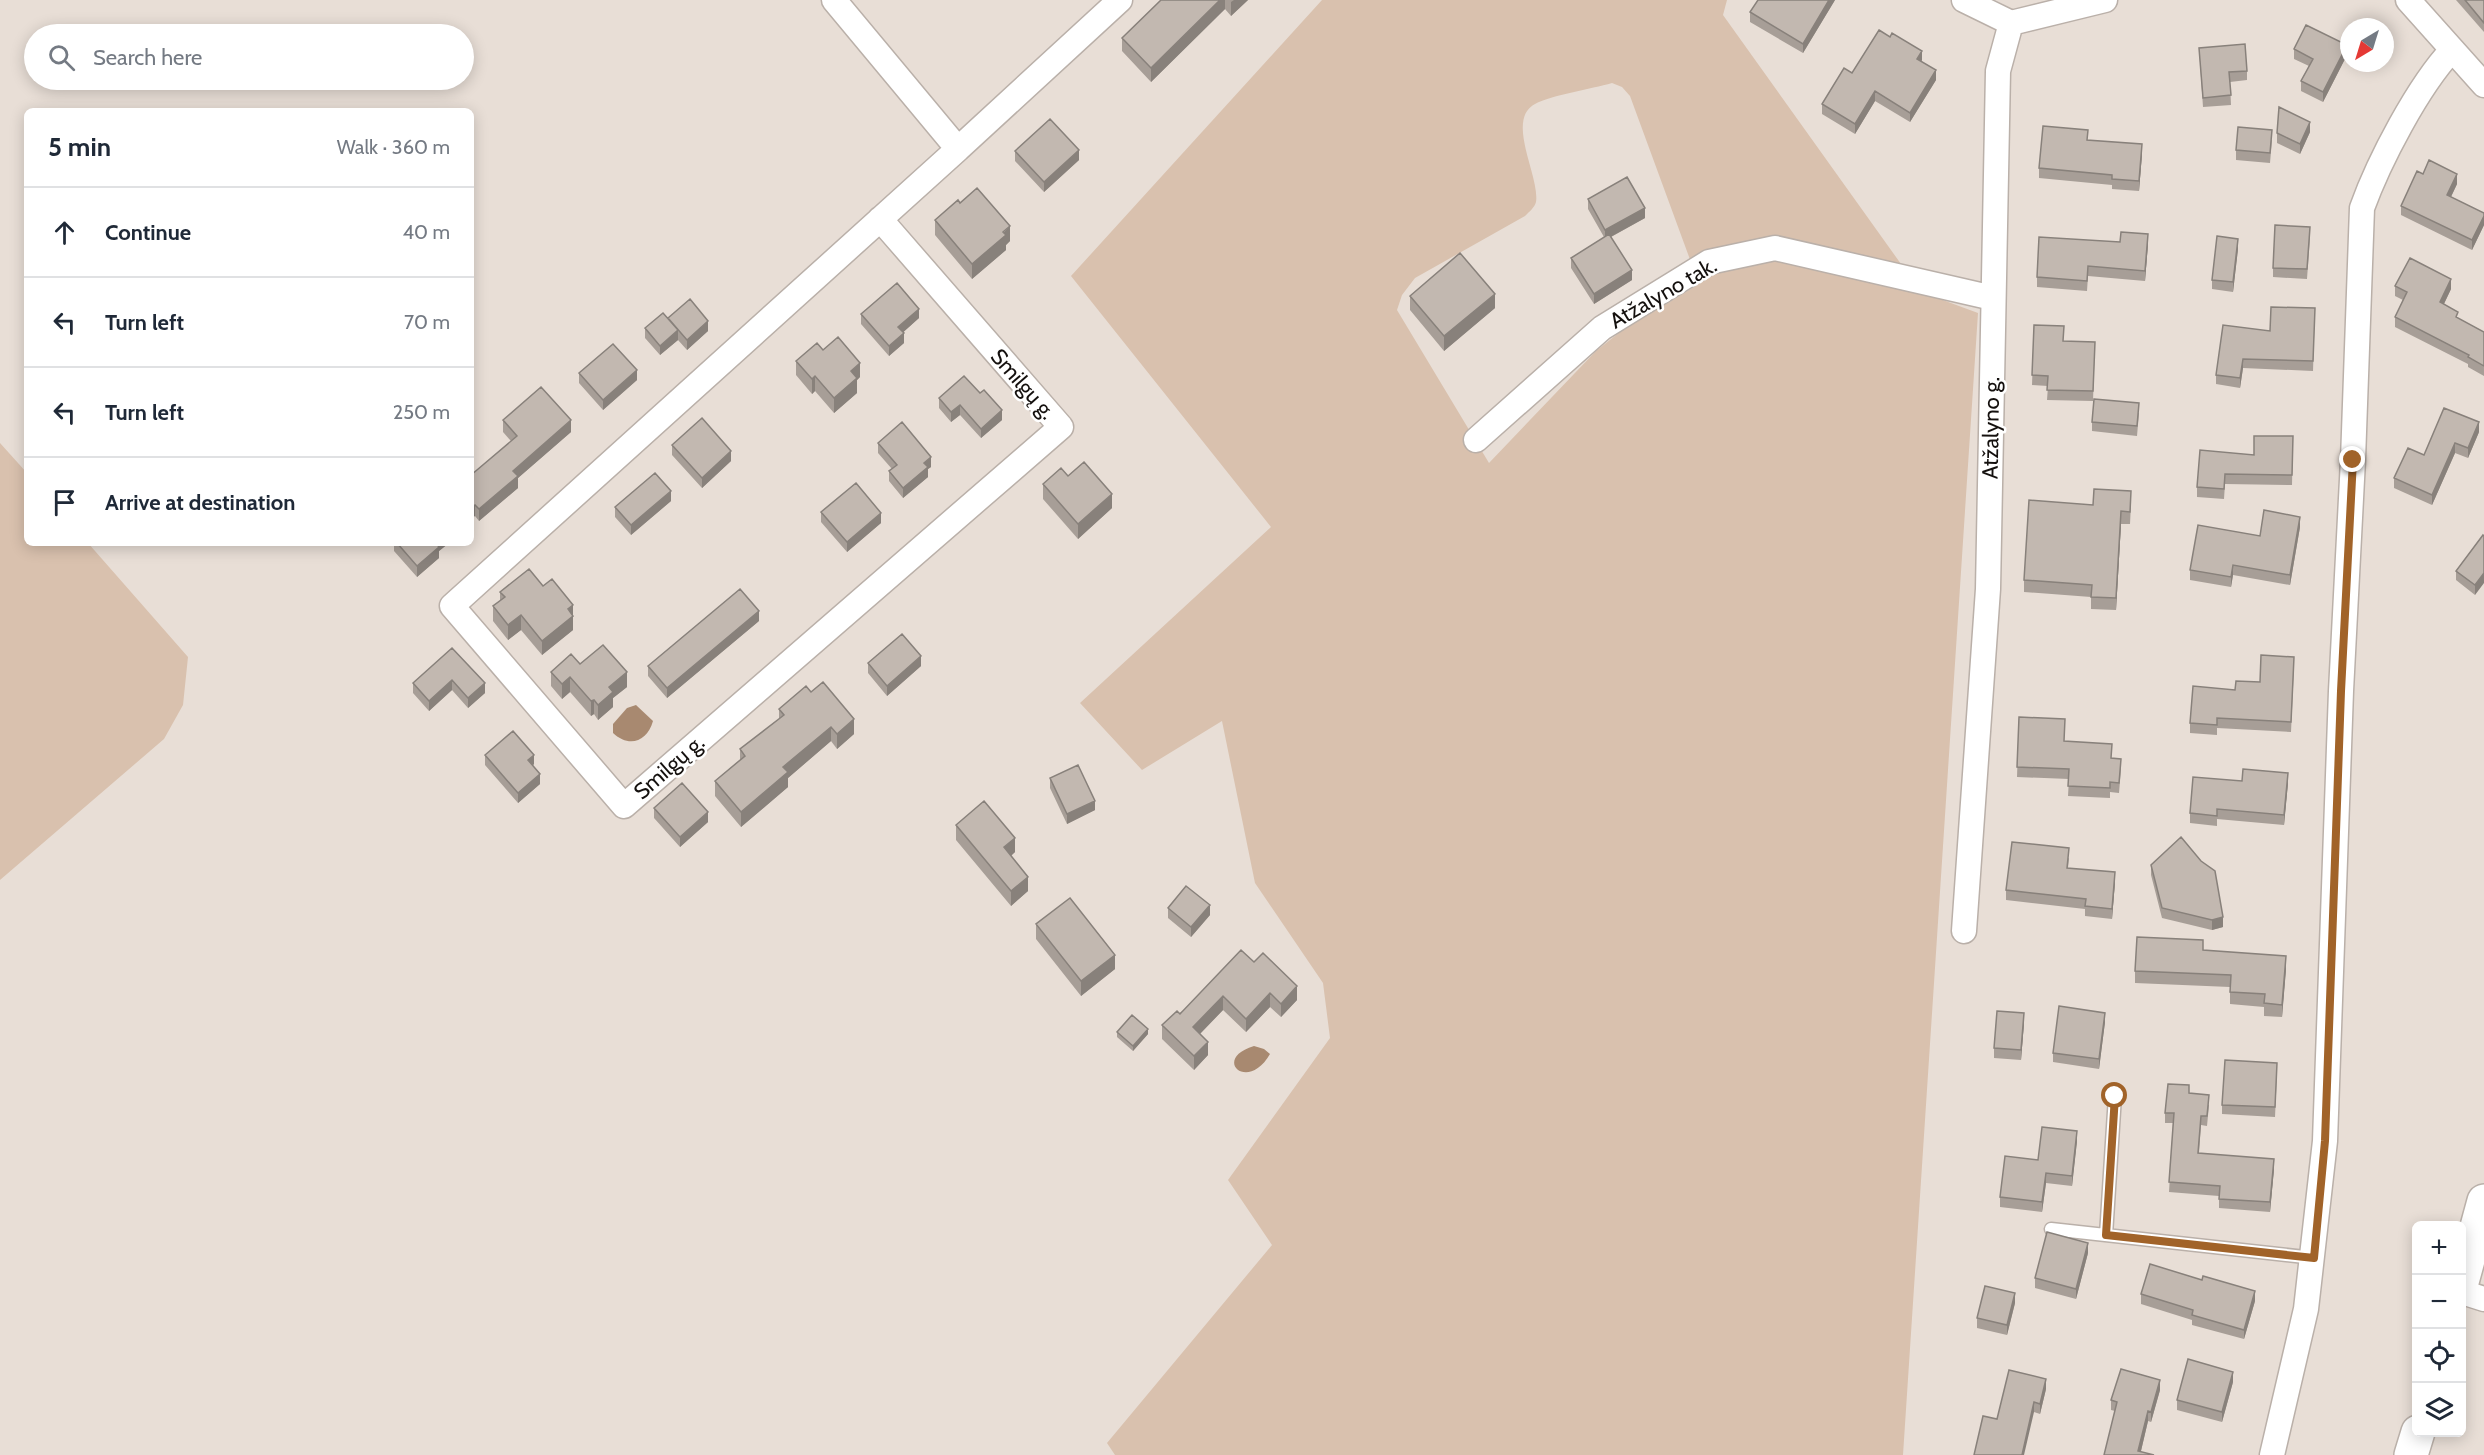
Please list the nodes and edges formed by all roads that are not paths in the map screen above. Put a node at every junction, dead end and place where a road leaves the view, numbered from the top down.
1 (834, 0) edge
2 (1120, 0) edge
3 (1964, 0) edge
4 (2105, 0) edge
5 (2408, 0) edge
6 (2011, 23) junction
7 (2452, 50) junction
8 (2484, 85) edge
9 (958, 149) junction
10 (880, 219) junction
11 (1993, 298) junction
12 (1476, 440) dead end
13 (1964, 931) dead end
14 (2115, 1096) dead end
15 (2484, 1201) edge
16 (2051, 1228) dead end
17 (2106, 1235) junction
18 (2314, 1258) junction
19 (2464, 1275) edge
20 (2466, 1293) edge
21 (2484, 1299) edge
22 (2416, 1437) edge
23 (2272, 1455) edge
24 (2411, 1455) edge

1 - 9 street
2 - 9 street, Smilgų g.
3 - 6 street
4 - 6 street
5 - 7 street
6 - 11 street, Atžalyno g.
7 - 8 street
7 - 18 street
9 - 10 street, Smilgų g.
10 - 10 street, Smilgų g.
11 - 12 street, Atžalyno tak.
11 - 13 street, Atžalyno g.
14 - 17 lane
15 - 19 main road
16 - 17 lane
17 - 18 lane
18 - 23 street
20 - 21 street
22 - 24 main road

